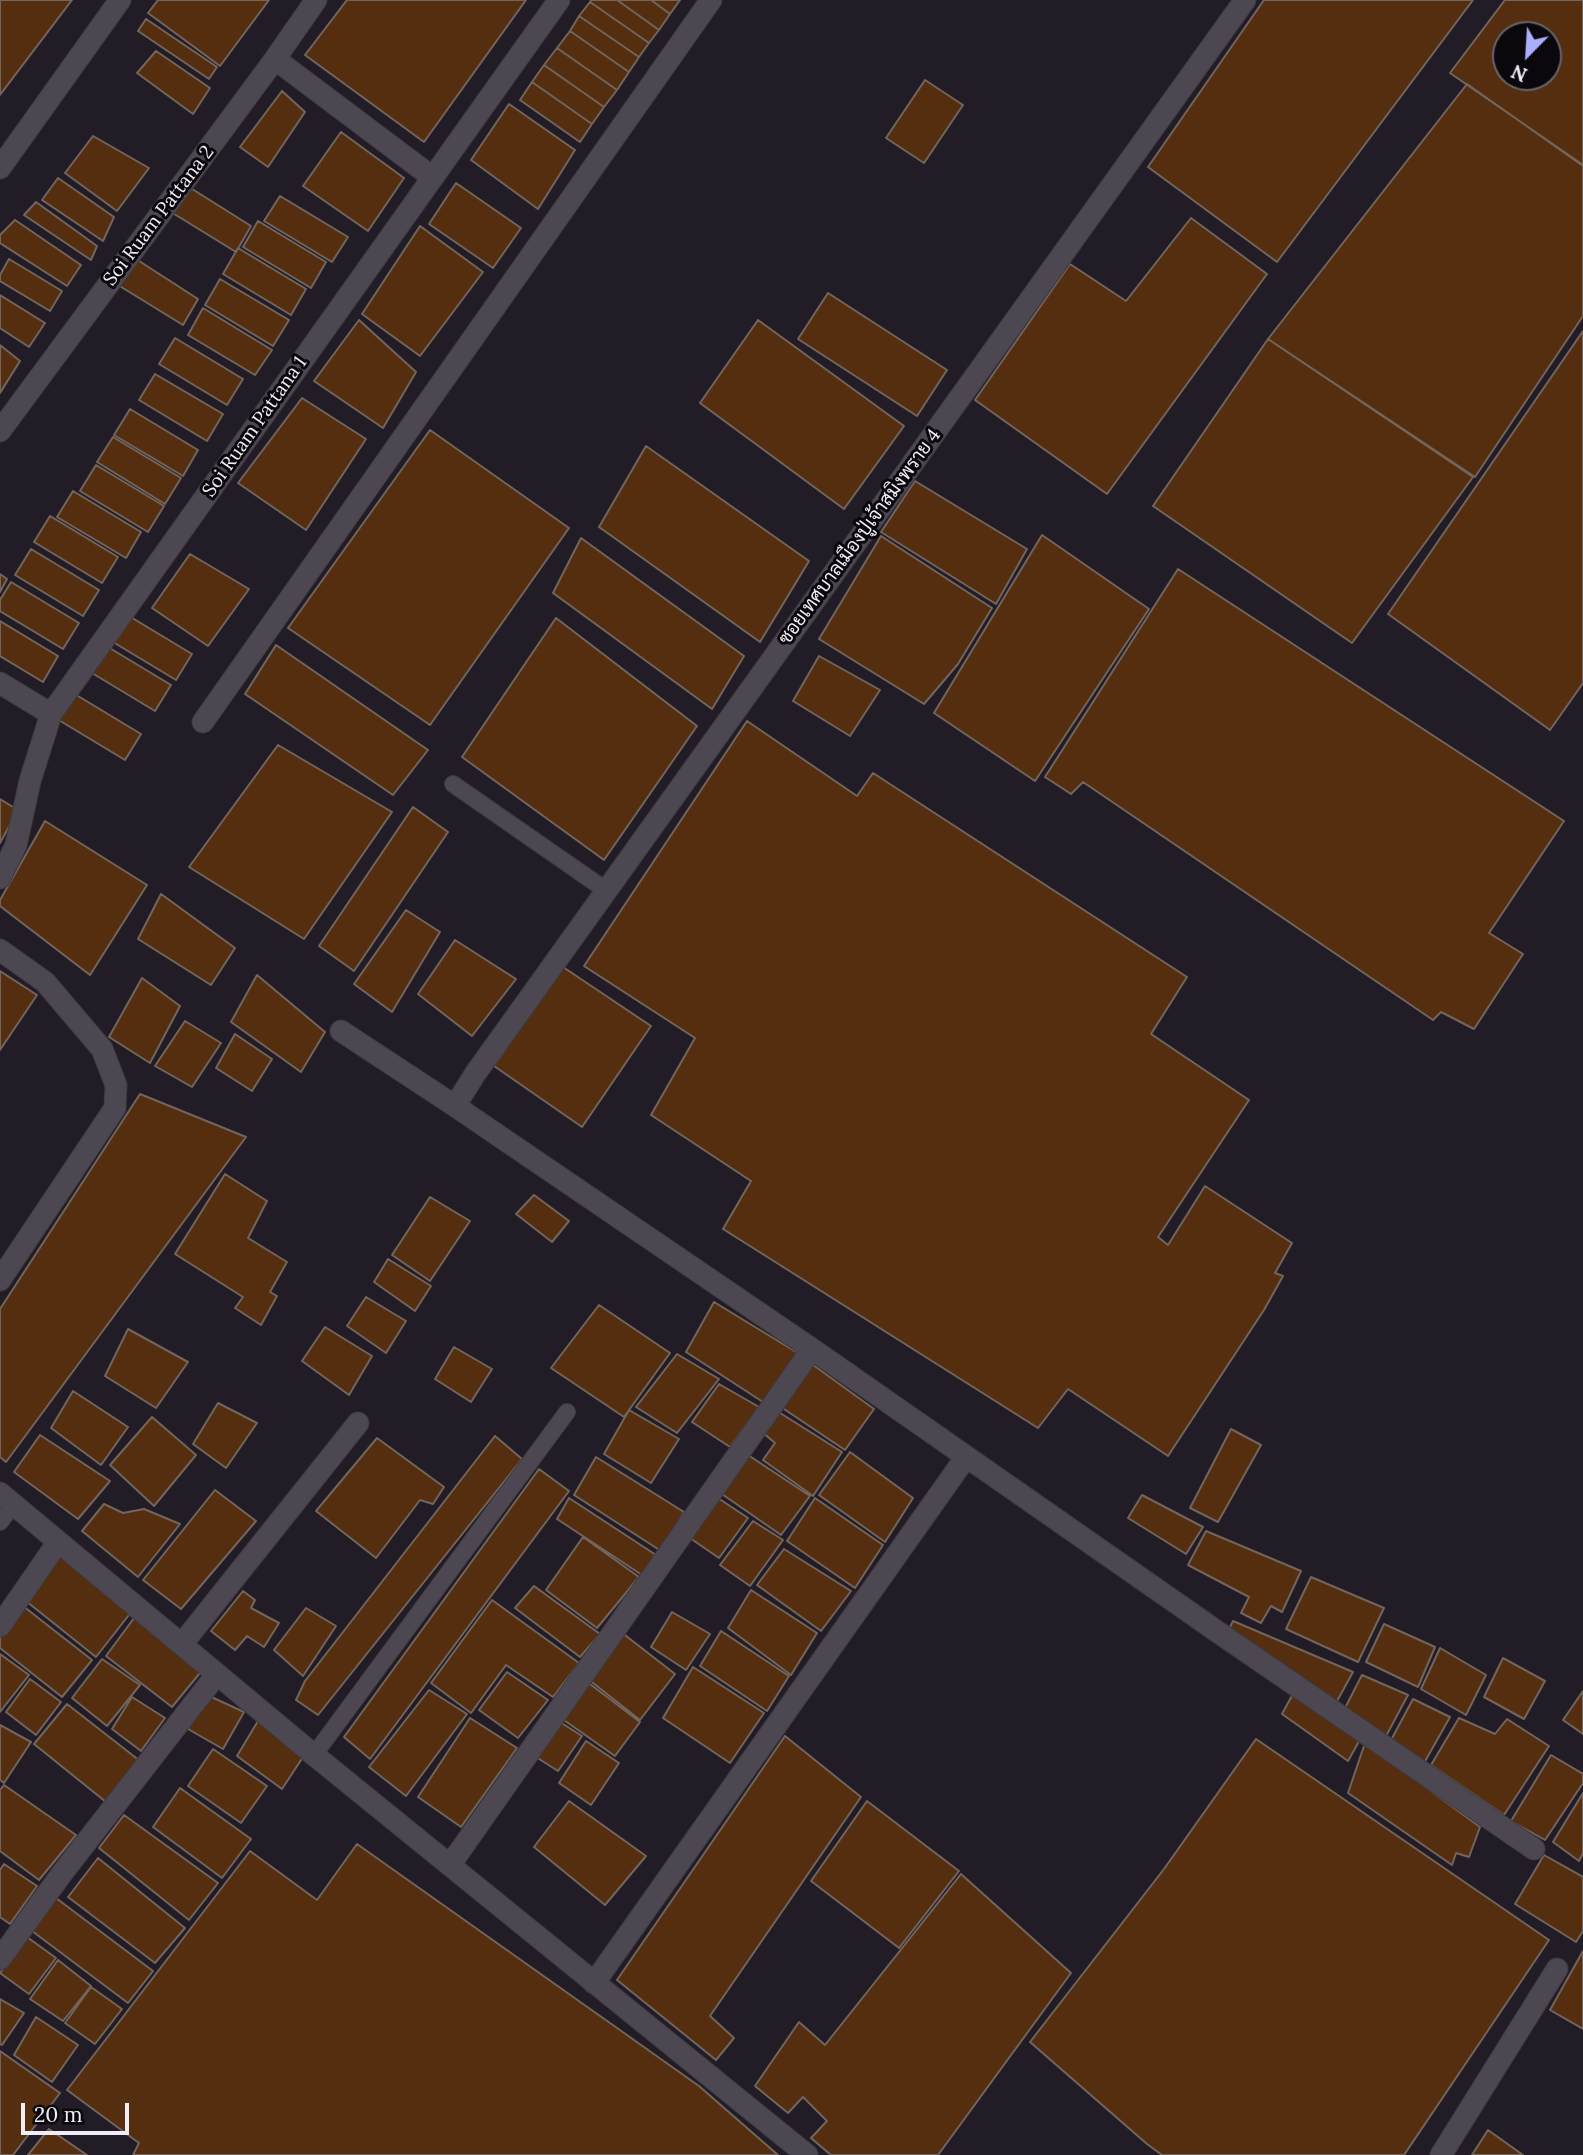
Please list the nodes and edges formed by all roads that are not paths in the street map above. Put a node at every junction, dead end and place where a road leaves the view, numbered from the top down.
1 (120, 0) edge
2 (316, 0) edge
3 (559, 0) edge
4 (712, 0) edge
5 (1245, 0) edge
6 (275, 59) junction
7 (0, 168) edge
8 (432, 177) junction
9 (0, 431) edge
10 (0, 683) edge
11 (51, 714) junction
12 (203, 722) dead end
13 (453, 784) dead end
14 (0, 878) edge
15 (607, 891) junction
16 (0, 950) edge
17 (341, 1031) dead end
18 (458, 1101) junction
19 (0, 1280) edge
20 (812, 1349) junction
21 (567, 1412) dead end
22 (358, 1423) dead end
23 (966, 1457) junction
24 (7, 1498) edge
25 (0, 1522) edge
26 (58, 1542) junction
27 (0, 1626) edge
28 (182, 1644) junction
29 (217, 1674) junction
30 (314, 1755) junction
31 (1534, 1849) dead end
32 (450, 1865) junction
33 (0, 1959) edge
34 (1557, 1969) dead end
35 (594, 1983) junction
36 (807, 2155) edge
37 (1441, 2155) edge

1 - 7 street
2 - 6 street, Soi Ruam Pattana 2
3 - 8 street, Soi Ruam Pattana 1
4 - 12 street
5 - 15 street, ซอยเทศบาลเมืองปู่เจ้าสมิงพราย 4
6 - 8 street
6 - 9 street, Soi Ruam Pattana 2
8 - 11 street, Soi Ruam Pattana 1
10 - 11 street
11 - 14 street, Soi Ruam Pattana 1
13 - 15 lane
15 - 18 street, ซอยเทศบาลเมืองปู่เจ้าสมิงพราย 4
16 - 19 street
17 - 18 street
18 - 20 street
20 - 23 street
20 - 32 street
21 - 30 lane
22 - 28 street
23 - 31 street
23 - 35 street
24 - 25 lane
24 - 26 street
26 - 27 street
26 - 28 street
28 - 29 street
29 - 30 street
29 - 33 street
30 - 32 street
32 - 35 street
34 - 37 street
35 - 36 street

